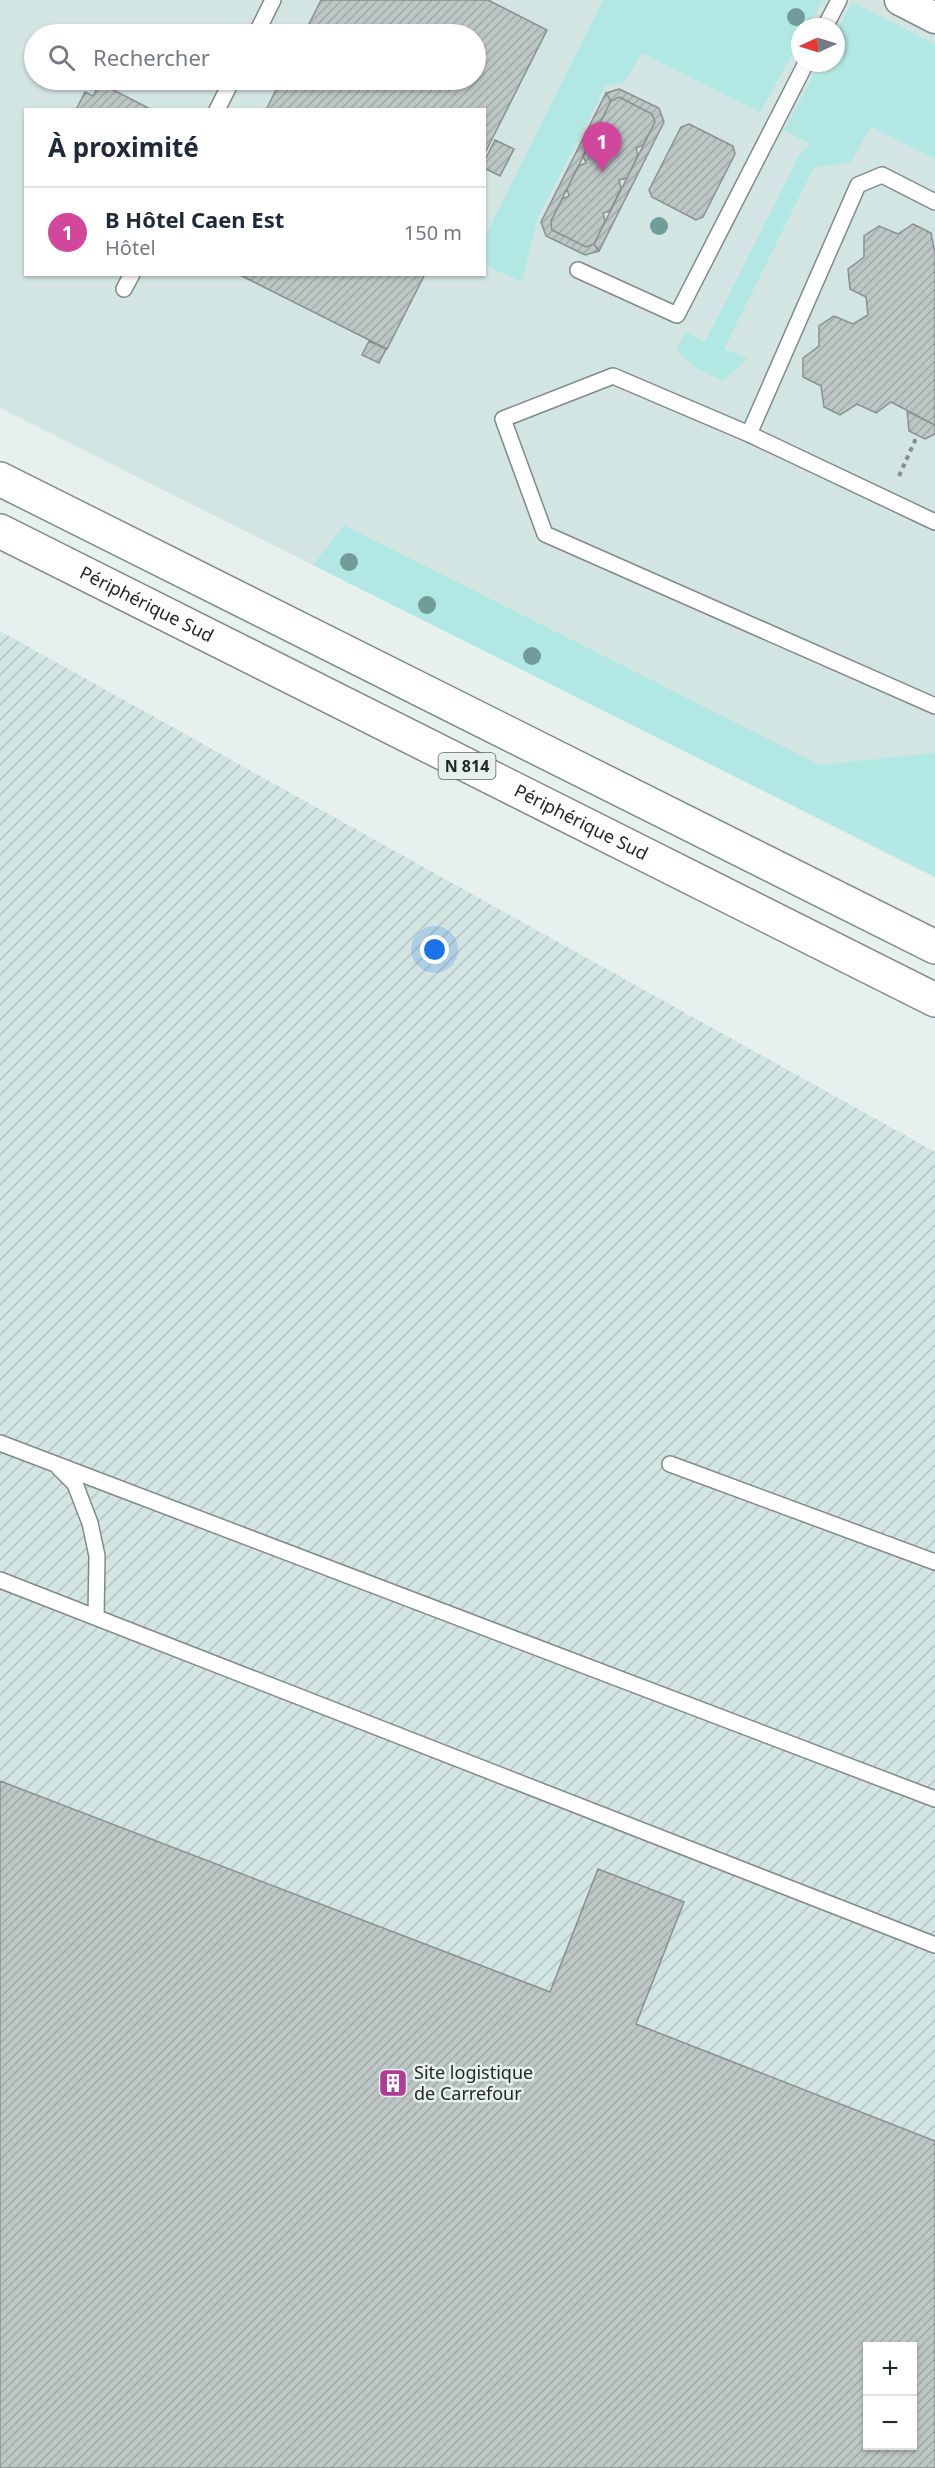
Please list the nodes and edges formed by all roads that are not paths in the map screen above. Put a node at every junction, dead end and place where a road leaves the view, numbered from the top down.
1 (273, 0) edge
2 (839, 0) edge
3 (900, 0) edge
4 (830, 18) edge
5 (935, 18) edge
6 (261, 24) edge
7 (801, 72) edge
8 (227, 90) edge
9 (218, 108) edge
10 (935, 202) edge
11 (578, 270) dead end
12 (131, 276) edge
13 (124, 290) dead end
14 (749, 434) junction
15 (0, 479) edge
16 (935, 522) edge
17 (0, 531) edge
18 (935, 706) edge
19 (935, 947) edge
20 (935, 1000) edge
21 (0, 1443) edge
22 (55, 1464) junction
23 (670, 1464) dead end
24 (935, 1562) edge
25 (0, 1580) edge
26 (96, 1617) junction
27 (935, 1799) edge
28 (935, 1945) edge

1 - 6 lane
2 - 4 lane
3 - 5 street
7 - 11 lane
8 - 9 lane
10 - 14 lane
12 - 13 lane
14 - 16 lane
14 - 18 lane
15 - 19 highway, N 814
17 - 20 highway, Périphérique Sud / N 814
21 - 22 lane
22 - 26 lane
22 - 27 lane
23 - 24 lane
25 - 26 lane
26 - 28 lane

